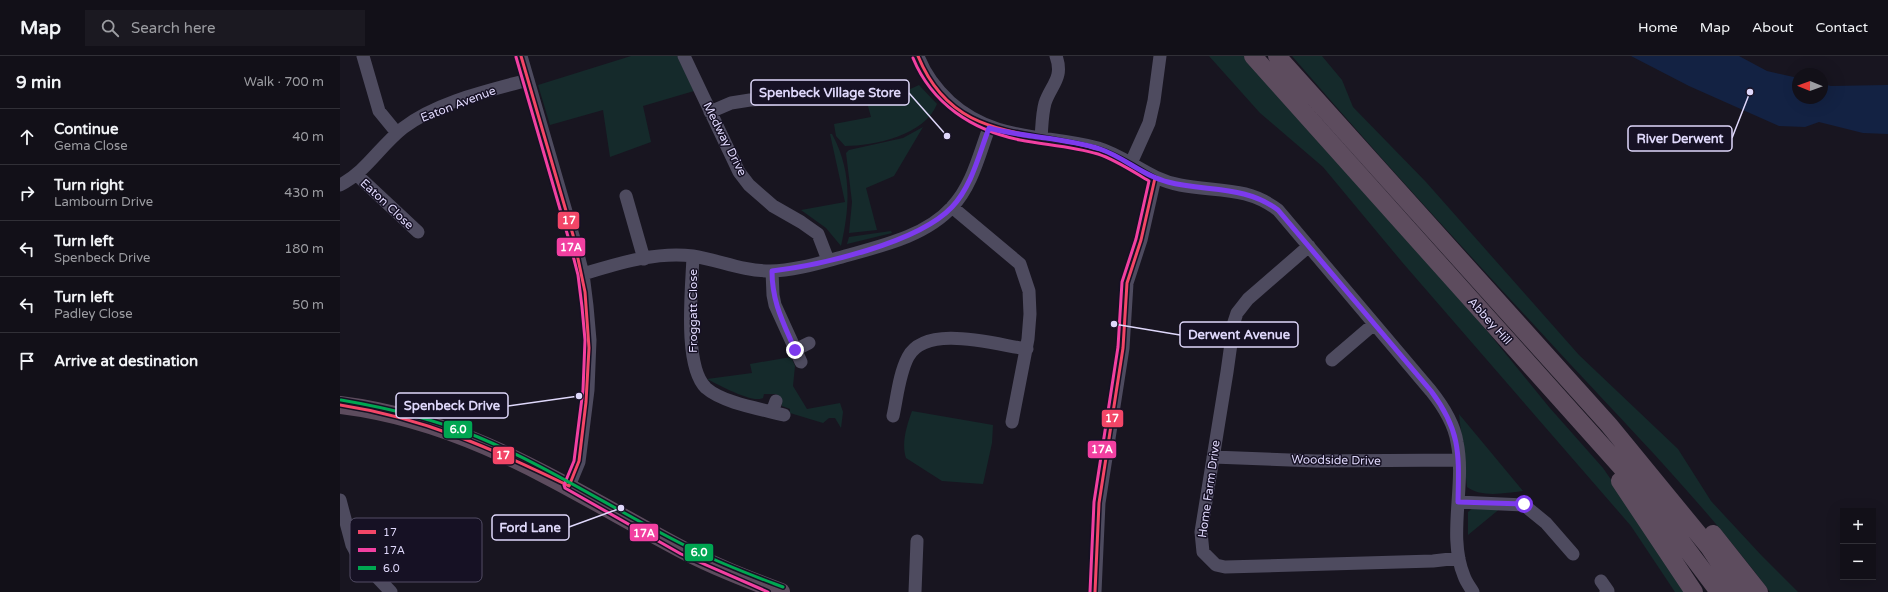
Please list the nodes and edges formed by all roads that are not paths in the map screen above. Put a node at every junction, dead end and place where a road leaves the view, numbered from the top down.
1 (363, 56) edge
2 (521, 56) edge
3 (684, 56) edge
4 (918, 56) edge
5 (1056, 56) edge
6 (1160, 56) edge
7 (1253, 56) edge
8 (1277, 56) edge
9 (528, 80) junction
10 (814, 98) dead end
11 (710, 112) junction
12 (989, 128) junction
13 (397, 133) junction
14 (1041, 138) junction
15 (1131, 163) junction
16 (357, 176) junction
17 (1155, 178) junction
18 (340, 185) edge
19 (626, 196) dead end
20 (952, 207) junction
21 (418, 232) dead end
22 (1309, 246) junction
23 (693, 256) junction
24 (644, 259) junction
25 (828, 260) junction
26 (772, 271) junction
27 (583, 274) junction
28 (1374, 324) junction
29 (809, 343) dead end
30 (1027, 349) junction
31 (795, 350) junction
32 (1332, 360) dead end
33 (801, 362) dead end
34 (340, 405) edge
35 (777, 409) dead end
36 (893, 416) dead end
37 (1012, 422) dead end
38 (1609, 425) junction
39 (1584, 428) junction
40 (1213, 457) junction
41 (1459, 460) junction
42 (569, 486) junction
43 (340, 500) edge
44 (1458, 502) junction
45 (350, 538) edge
46 (918, 541) dead end
47 (1573, 554) dead end
48 (1459, 558) junction
49 (382, 582) edge
50 (391, 592) edge
51 (781, 592) edge
52 (915, 592) edge
53 (1095, 592) edge
54 (1473, 592) edge
55 (1694, 592) edge
56 (1719, 592) edge
57 (1739, 592) edge
58 (1759, 592) edge

1 - 13 street
2 - 9 street
3 - 11 street, Medway Drive
4 - 12 street
5 - 14 street
6 - 15 street
7 - 39 highway, Abbey Hill
8 - 38 highway, Abbey Hill
9 - 13 street, Eaton Avenue
9 - 27 street
10 - 11 street
11 - 25 street, Medway Drive
12 - 14 street
12 - 20 street
13 - 16 street, Eaton Avenue
14 - 15 street
15 - 17 street
16 - 18 street, Eaton Avenue
16 - 21 street, Eaton Close
17 - 22 street
17 - 53 street
19 - 24 street
20 - 25 street
20 - 30 street
22 - 28 street
22 - 40 street, Home Farm Drive
23 - 24 street
23 - 26 street
23 - 35 street, Froggatt Close
24 - 27 street
25 - 26 street
26 - 31 street
27 - 42 street
28 - 32 street
28 - 41 street
29 - 31 street
30 - 36 street
30 - 37 street
31 - 33 street
34 - 42 highway
38 - 57 highway, Abbey Hill
38 - 58 highway
39 - 55 highway
39 - 56 highway, Abbey Hill
40 - 41 street, Woodside Drive
40 - 48 street, Home Farm Drive
41 - 44 street
42 - 51 highway
43 - 45 street
44 - 47 street
44 - 48 street
46 - 52 street
48 - 54 street
49 - 50 street

